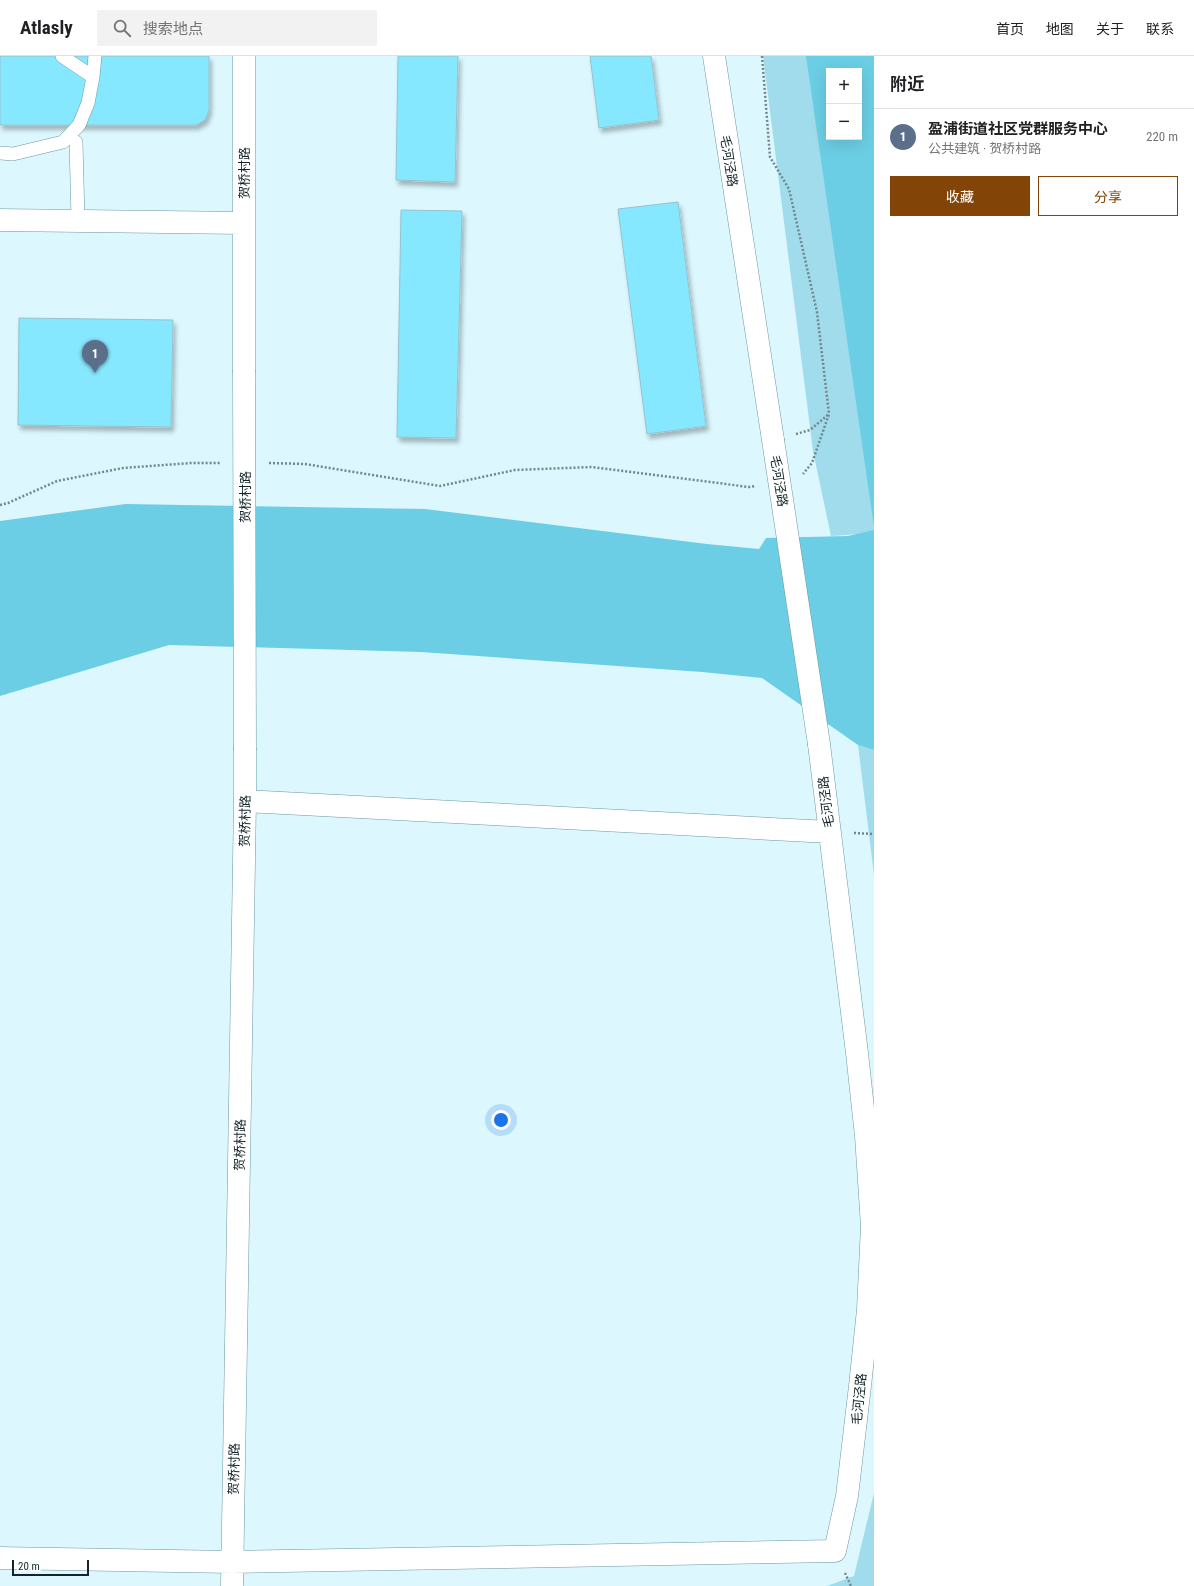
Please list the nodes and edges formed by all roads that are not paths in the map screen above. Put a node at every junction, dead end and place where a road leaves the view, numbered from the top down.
1 (62, 56) edge
2 (95, 56) edge
3 (244, 56) edge
4 (714, 56) edge
5 (92, 77) junction
6 (76, 142) dead end
7 (0, 153) edge
8 (0, 220) edge
9 (78, 220) junction
10 (244, 223) junction
11 (246, 801) junction
12 (830, 832) junction
13 (0, 1558) edge
14 (232, 1562) junction
15 (232, 1586) edge

1 - 5 lane
2 - 5 lane
3 - 10 street, 贺桥村路
4 - 12 street, 毛河泾路, bridge
5 - 7 lane
6 - 9 lane
8 - 9 street
9 - 10 street
10 - 11 street, 贺桥村路, bridge
11 - 12 street
11 - 14 street, 贺桥村路
12 - 14 street, 毛河泾路
13 - 14 street
14 - 15 street, 贺桥村路

